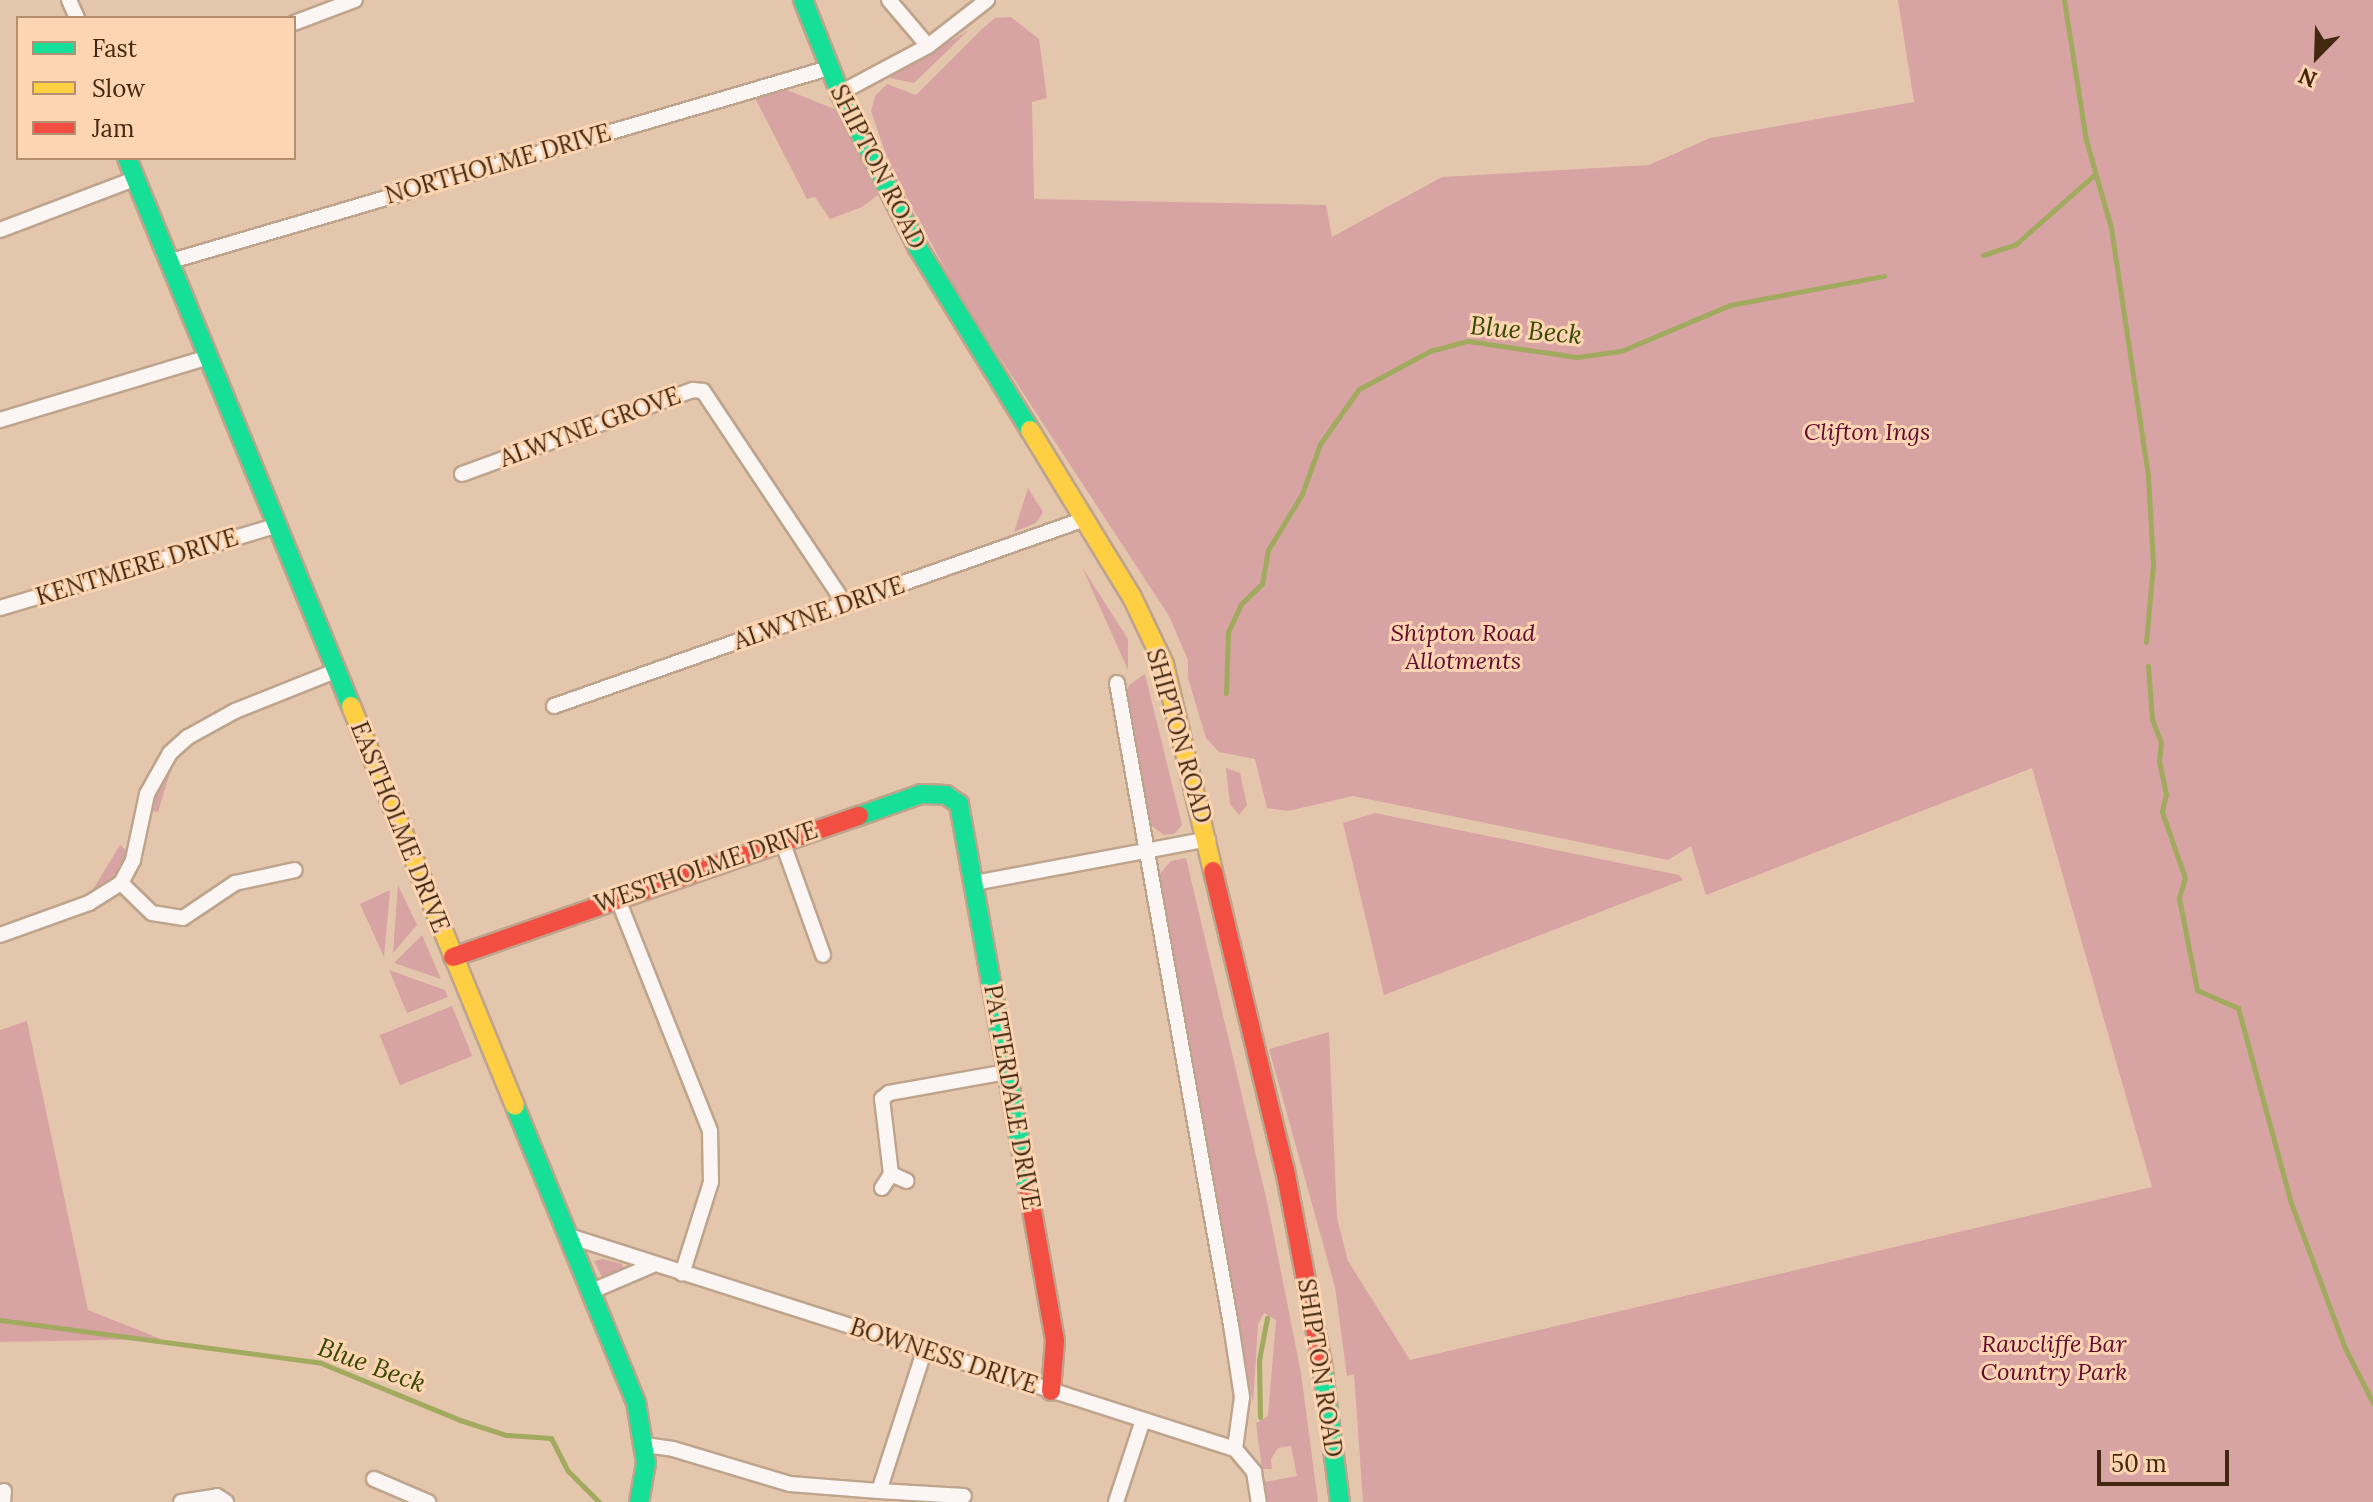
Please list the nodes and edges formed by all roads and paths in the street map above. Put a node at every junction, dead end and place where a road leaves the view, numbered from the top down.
1 (355, 0) edge
2 (803, 0) edge
3 (889, 0) edge
4 (987, 0) edge
5 (296, 22) edge
6 (928, 46) junction
7 (829, 68) junction
8 (840, 93) junction
9 (128, 160) edge
10 (134, 179) junction
11 (0, 228) edge
12 (168, 262) junction
13 (209, 357) junction
14 (0, 420) edge
15 (462, 474) dead end
16 (1085, 519) junction
17 (275, 526) junction
18 (845, 604) junction
19 (0, 608) edge
20 (335, 671) junction
21 (1117, 683) dead end
22 (554, 706) dead end
23 (959, 804) joint
24 (1208, 839) junction
25 (782, 841) junction
26 (1145, 853) junction
27 (295, 870) dead end
28 (121, 883) junction
29 (974, 883) junction
30 (617, 897) junction
31 (0, 935) edge
32 (823, 955) dead end
33 (453, 957) junction
34 (1007, 1072) junction
35 (891, 1174) junction
36 (907, 1181) dead end
37 (882, 1188) dead end
38 (569, 1236) junction
39 (653, 1265) junction
40 (682, 1274) junction
41 (592, 1291) junction
42 (925, 1349) junction
43 (1051, 1391) junction
44 (1143, 1420) junction
45 (645, 1445) junction
46 (1235, 1449) junction
47 (374, 1479) dead end
48 (879, 1491) junction
49 (964, 1496) dead end
50 (419, 1500) edge
51 (181, 1502) edge
52 (226, 1502) edge
53 (639, 1502) edge
54 (1116, 1502) edge
55 (1259, 1502) edge
56 (1340, 1502) edge

1 - 5 street
2 - 7 street, SHIPTON ROAD
3 - 6 street
4 - 6 street
6 - 8 street
7 - 8 street, SHIPTON ROAD
7 - 12 street, NORTHOLME DRIVE
8 - 16 street, SHIPTON ROAD
9 - 10 street, EASTHOLME DRIVE
10 - 11 street
10 - 12 street, EASTHOLME DRIVE
12 - 13 street, EASTHOLME DRIVE
13 - 14 street
13 - 17 street, EASTHOLME DRIVE
15 - 18 street, ALWYNE GROVE
16 - 18 street, ALWYNE DRIVE
16 - 24 street, SHIPTON ROAD
17 - 19 street, KENTMERE DRIVE
17 - 20 street, EASTHOLME DRIVE
18 - 22 street, ALWYNE DRIVE
20 - 28 street
20 - 33 street, EASTHOLME DRIVE
21 - 26 street, SHIPTON ROAD
23 - 25 street, WESTHOLME DRIVE
23 - 29 street, PATTERDALE DRIVE
24 - 26 street
24 - 56 street, SHIPTON ROAD
25 - 30 street, WESTHOLME DRIVE
25 - 32 street
26 - 29 street
26 - 46 street, SHIPTON ROAD
27 - 28 street
28 - 31 street
29 - 34 street, PATTERDALE DRIVE
30 - 33 street, WESTHOLME DRIVE
30 - 40 street
33 - 38 street, EASTHOLME DRIVE
34 - 35 street
34 - 43 street, PATTERDALE DRIVE
35 - 36 street
35 - 37 street
38 - 39 street, BOWNESS DRIVE
38 - 41 street, EASTHOLME DRIVE
39 - 40 street, BOWNESS DRIVE
39 - 41 street
40 - 42 street, BOWNESS DRIVE
41 - 45 street, EASTHOLME DRIVE
42 - 43 street, BOWNESS DRIVE
42 - 48 street
43 - 44 street, BOWNESS DRIVE
44 - 46 street, BOWNESS DRIVE
44 - 54 street
45 - 48 street
45 - 53 street, EASTHOLME DRIVE
46 - 55 street
47 - 50 street
48 - 49 street
51 - 52 street

